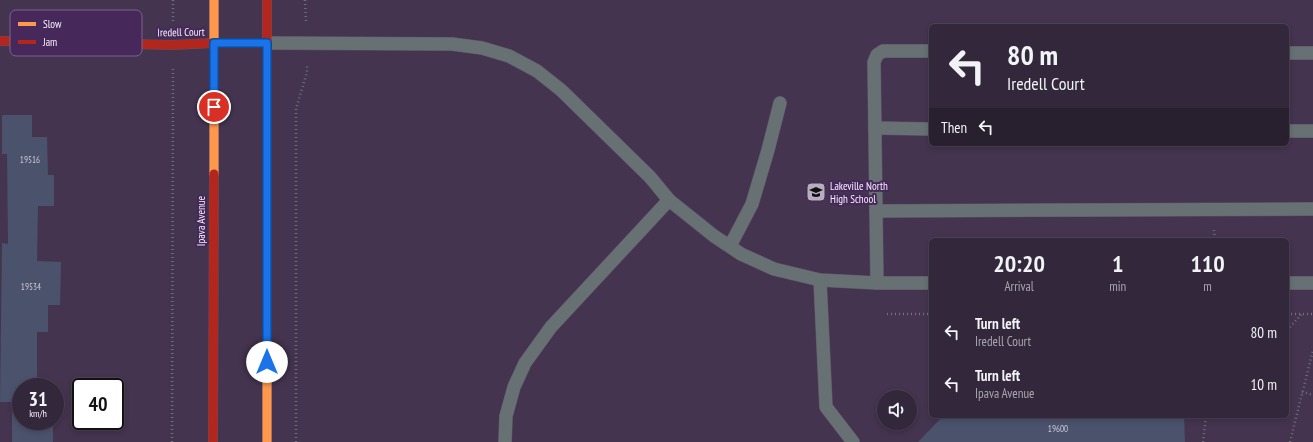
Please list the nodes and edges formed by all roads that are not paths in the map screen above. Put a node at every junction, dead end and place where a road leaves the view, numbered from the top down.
1 (214, 0) edge
2 (267, 0) edge
3 (0, 41) edge
4 (10, 41) edge
5 (214, 43) junction
6 (267, 43) junction
7 (142, 44) edge
8 (929, 52) edge
9 (1289, 53) edge
10 (1313, 53) edge
11 (780, 103) dead end
12 (875, 128) junction
13 (929, 129) edge
14 (1289, 131) edge
15 (1313, 131) edge
16 (670, 200) junction
17 (1313, 209) edge
18 (876, 212) junction
19 (730, 246) junction
20 (820, 280) junction
21 (877, 283) junction
22 (929, 283) edge
23 (1289, 283) edge
24 (1313, 283) edge
25 (213, 442) edge
26 (267, 442) edge
27 (505, 442) edge
28 (853, 442) edge

1 - 5 street, Ipava Avenue
2 - 6 street
3 - 4 street, Iredell Court
5 - 6 street, Iredell Court
5 - 7 street, Iredell Court
5 - 25 street, Ipava Avenue
6 - 16 lane
6 - 26 street
8 - 12 lane
9 - 10 lane
11 - 19 lane
12 - 13 lane
12 - 18 lane
14 - 15 lane
16 - 19 lane
16 - 27 lane
17 - 18 lane
18 - 21 lane
19 - 20 lane
20 - 21 lane
20 - 28 lane
21 - 22 lane
23 - 24 lane

